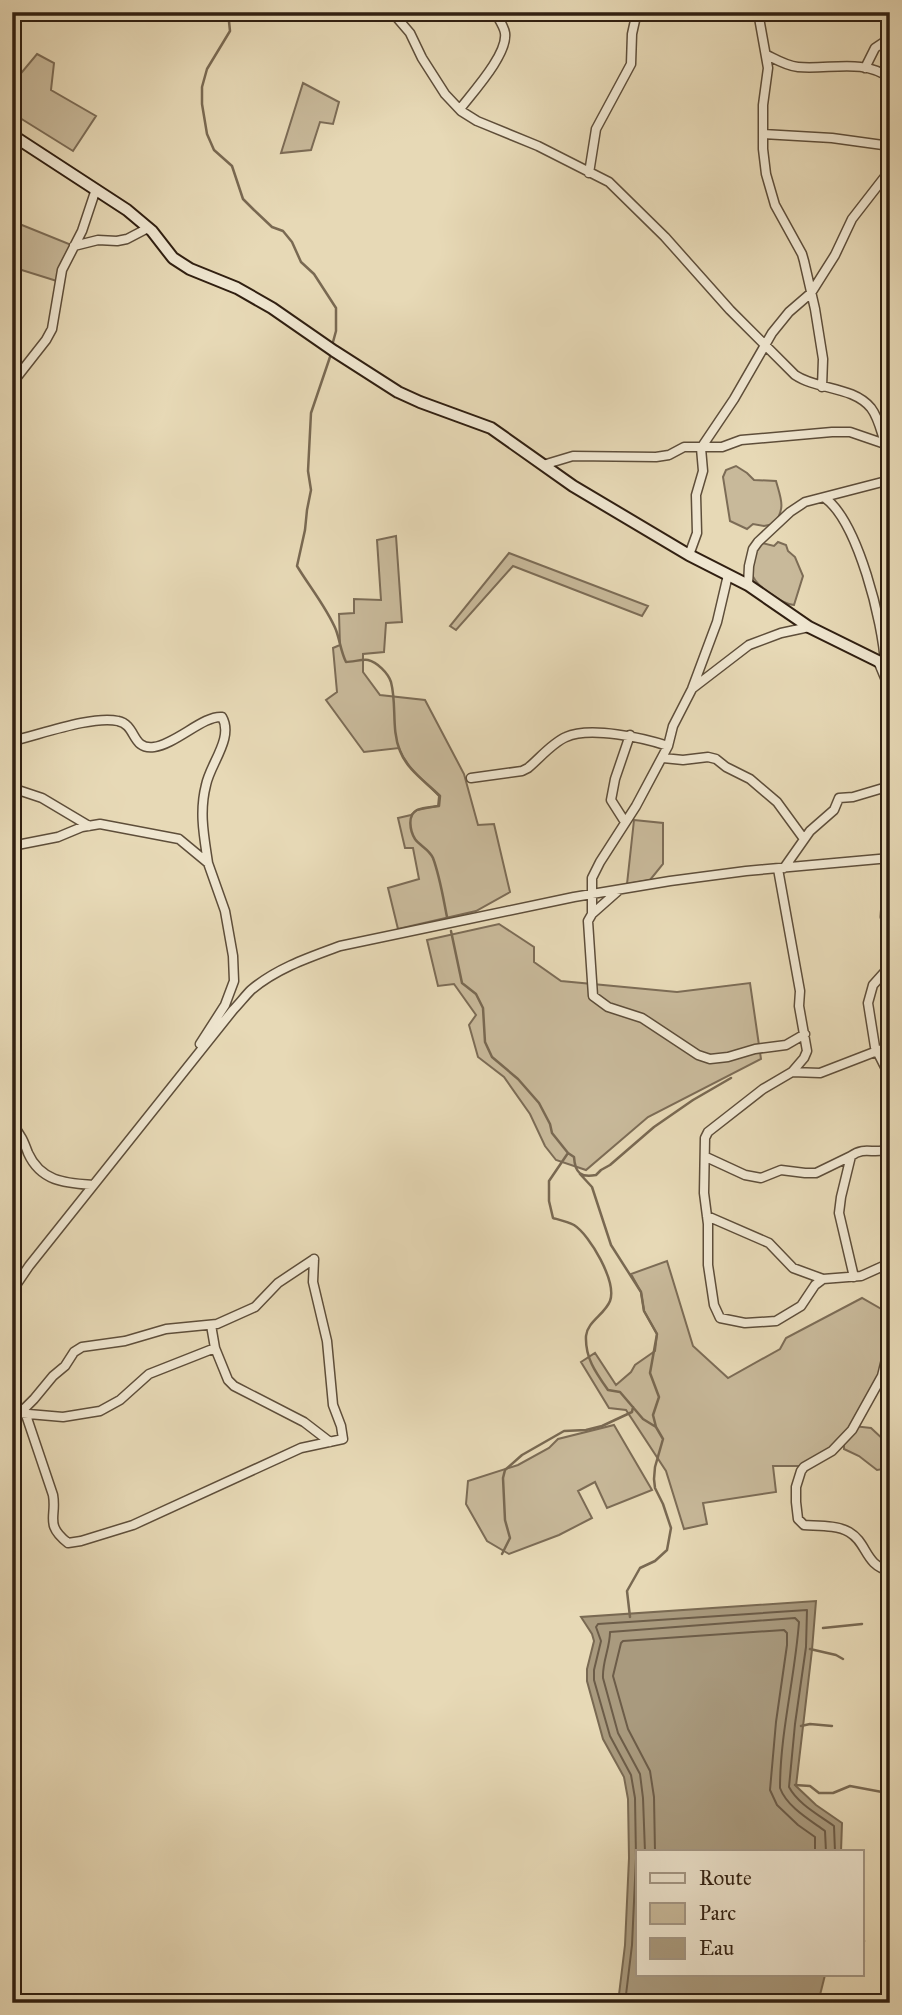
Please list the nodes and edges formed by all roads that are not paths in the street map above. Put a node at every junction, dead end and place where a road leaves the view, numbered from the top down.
1 (392, 12) edge
2 (495, 12) edge
3 (665, 12) edge
4 (758, 12) edge
5 (890, 38) edge
6 (767, 55) junction
7 (865, 68) junction
8 (890, 78) edge
9 (460, 109) junction
10 (763, 134) junction
11 (12, 135) edge
12 (890, 146) edge
13 (890, 170) edge
14 (589, 173) junction
15 (96, 189) junction
16 (148, 228) junction
17 (74, 246) junction
18 (811, 293) junction
19 (764, 347) junction
20 (12, 379) edge
21 (822, 387) junction
22 (877, 419) junction
23 (890, 422) edge
24 (885, 444) junction
25 (701, 448) junction
26 (890, 455) edge
27 (543, 465) junction
28 (890, 480) edge
29 (825, 498) junction
30 (689, 555) junction
31 (728, 575) junction
32 (748, 585) junction
33 (809, 627) junction
34 (884, 664) edge
35 (692, 689) junction
36 (890, 690) edge
37 (630, 735) junction
38 (12, 741) edge
39 (668, 746) junction
40 (663, 758) junction
41 (471, 778) dead end
42 (890, 786) edge
43 (12, 788) edge
44 (625, 822) junction
45 (89, 826) junction
46 (804, 839) junction
47 (12, 846) edge
48 (889, 858) edge
49 (208, 863) junction
50 (781, 868) junction
51 (619, 890) junction
52 (593, 894) junction
53 (592, 914) junction
54 (890, 926) edge
55 (890, 966) edge
56 (805, 1034) junction
57 (890, 1046) edge
58 (876, 1051) junction
59 (192, 1060) junction
60 (792, 1072) junction
61 (890, 1107) edge
62 (12, 1125) edge
63 (890, 1149) edge
64 (851, 1156) junction
65 (706, 1157) junction
66 (93, 1185) junction
67 (707, 1216) junction
68 (890, 1263) edge
69 (854, 1277) junction
70 (823, 1279) junction
71 (13, 1286) edge
72 (211, 1325) junction
73 (890, 1343) edge
74 (215, 1348) junction
75 (18, 1414) edge
76 (330, 1442) junction
77 (890, 1570) edge

1 - 9 street
2 - 9 street
3 - 14 street
4 - 6 street
5 - 7 street
6 - 7 street
6 - 10 street
7 - 8 street
9 - 14 street
10 - 12 street
10 - 18 street
11 - 15 street
13 - 18 street
14 - 19 street
15 - 16 street
15 - 17 street
16 - 17 street
16 - 27 street
17 - 20 street
18 - 19 street
18 - 21 street
19 - 21 street
19 - 25 street
21 - 22 street
22 - 23 street
22 - 24 street
24 - 25 street
24 - 26 street
25 - 27 street
25 - 30 street
27 - 30 street
28 - 29 street
29 - 32 street
29 - 34 street
30 - 31 street
31 - 32 street
31 - 35 street
32 - 33 street
33 - 34 street
33 - 35 street
34 - 36 street
35 - 39 street
37 - 39 street
37 - 41 street
37 - 44 street
38 - 49 street
39 - 40 street
40 - 44 street
40 - 46 street
42 - 46 street
43 - 45 street
44 - 52 street
45 - 47 street
45 - 49 street
46 - 50 street
48 - 50 street
48 - 54 street
49 - 59 street
50 - 51 street
50 - 56 street
51 - 52 street
51 - 53 street
52 - 53 street
52 - 59 street
53 - 56 street
55 - 58 street
56 - 60 street
57 - 58 street
58 - 60 street
58 - 61 street
59 - 66 street
60 - 65 street
62 - 66 street
63 - 64 street
64 - 65 street
64 - 69 street
65 - 67 street
66 - 71 street
67 - 70 street
67 - 70 street
68 - 69 street
69 - 70 street
72 - 74 street
72 - 75 street
72 - 76 street
73 - 77 street
74 - 75 street
74 - 76 street
75 - 76 street

